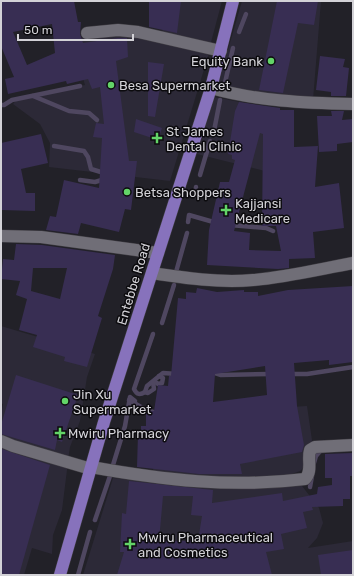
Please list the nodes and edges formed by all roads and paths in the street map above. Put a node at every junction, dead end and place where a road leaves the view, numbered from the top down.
1 (233, 1) edge
2 (87, 33) dead end
3 (221, 51) junction
4 (211, 88) junction
5 (353, 104) edge
6 (1, 236) edge
7 (158, 253) junction
8 (353, 263) edge
9 (152, 273) junction
10 (1, 441) edge
11 (353, 445) edge
12 (91, 468) junction
13 (60, 575) edge

1 - 3 main road, Entebbe Road
2 - 3 street
3 - 4 main road, Entebbe Road
4 - 5 street
4 - 7 main road, Entebbe Road
6 - 7 street
7 - 9 main road, Entebbe Road
8 - 9 street
9 - 12 main road, Entebbe Road
10 - 12 street
11 - 12 street
12 - 13 main road, Entebbe Road

